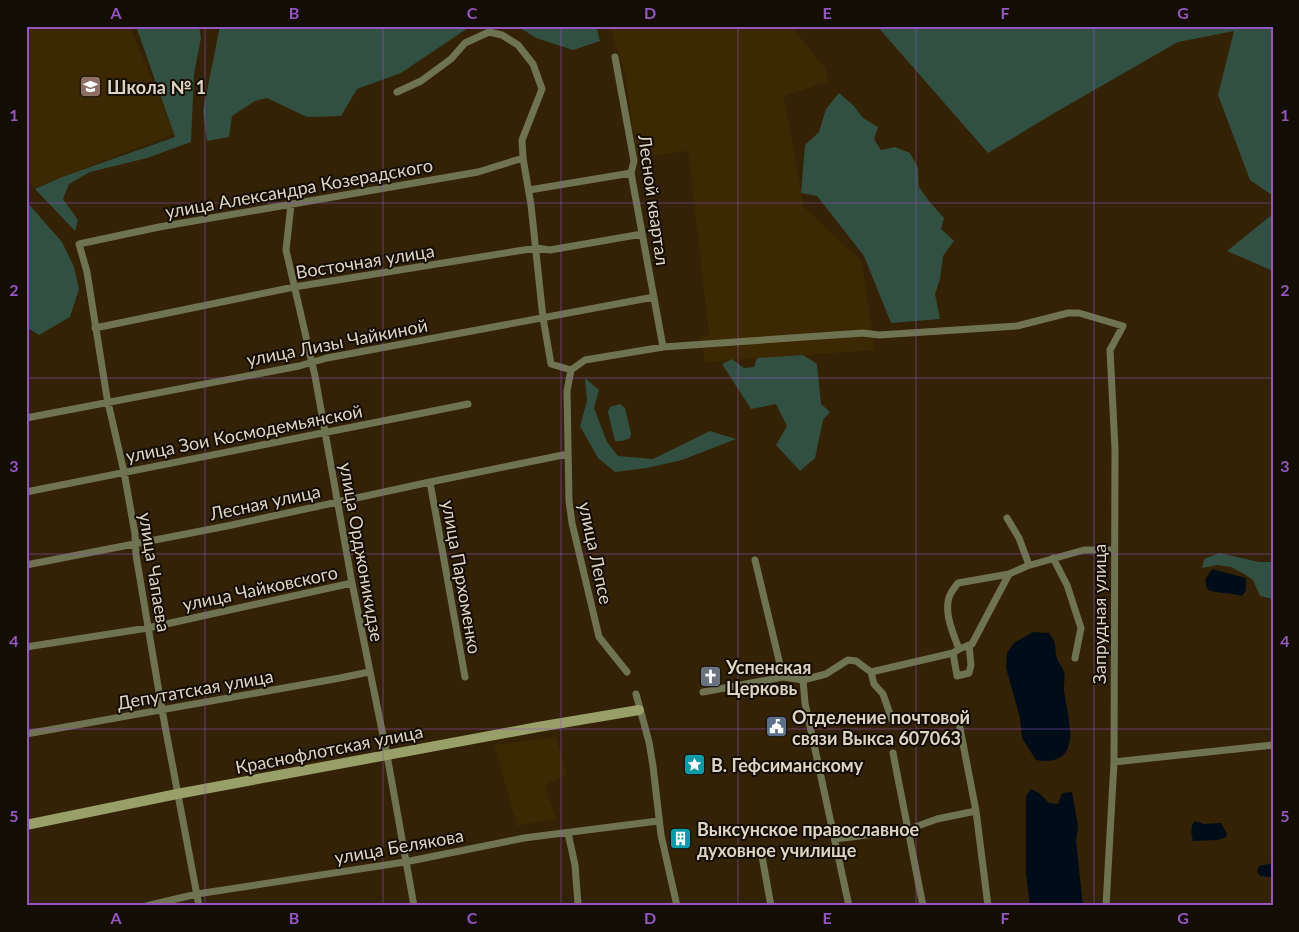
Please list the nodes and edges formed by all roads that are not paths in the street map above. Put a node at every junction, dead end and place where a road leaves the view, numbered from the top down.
1 (615, 57) dead end
2 (397, 92) dead end
3 (523, 158) junction
4 (631, 173) junction
5 (529, 190) junction
6 (291, 204) junction
7 (642, 234) junction
8 (79, 244) joint
9 (536, 248) junction
10 (294, 287) junction
11 (654, 297) junction
12 (543, 318) junction
13 (96, 328) junction
14 (663, 347) junction
15 (312, 363) junction
16 (572, 370) junction
17 (108, 403) junction
18 (468, 404) dead end
19 (26, 418) edge
20 (325, 432) junction
21 (568, 454) junction
22 (124, 472) junction
23 (430, 482) junction
24 (26, 492) edge
25 (337, 502) junction
26 (1007, 518) dead end
27 (135, 543) junction
28 (1114, 550) junction
29 (1053, 558) junction
30 (755, 560) dead end
31 (26, 565) edge
32 (1029, 565) junction
33 (1009, 574) junction
34 (352, 583) junction
35 (148, 628) junction
36 (970, 645) junction
37 (26, 647) edge
38 (956, 651) junction
39 (1075, 658) dead end
40 (369, 672) junction
41 (627, 672) dead end
42 (871, 672) junction
43 (783, 676) junction
44 (465, 677) dead end
45 (803, 680) junction
46 (703, 692) dead end
47 (636, 694) dead end
48 (162, 710) junction
49 (639, 710) junction
50 (892, 720) dead end
51 (960, 728) dead end
52 (26, 734) edge
53 (1273, 745) edge
54 (893, 753) dead end
55 (387, 755) junction
56 (1114, 762) junction
57 (177, 794) junction
58 (976, 811) junction
59 (658, 821) junction
60 (26, 824) edge
61 (907, 830) junction
62 (568, 833) junction
63 (835, 839) junction
64 (761, 851) dead end
65 (405, 862) junction
66 (197, 894) junction
67 (146, 906) edge
68 (199, 906) edge
69 (414, 906) edge
70 (577, 906) edge
71 (677, 906) edge
72 (771, 906) edge
73 (849, 906) edge
74 (923, 906) edge
75 (988, 906) edge
76 (1106, 906) edge

1 - 4 street, Лесной квартал
2 - 3 street
3 - 5 street
3 - 6 street, улица Александра Козерадского
4 - 5 street
4 - 7 street, Лесной квартал
5 - 9 street
6 - 8 street, улица Александра Козерадского
6 - 10 street, улица Орджоникидзе
7 - 9 street, Восточная улица
7 - 11 street, Лесной квартал
8 - 13 street, улица Чапаева
9 - 10 street, Восточная улица
9 - 12 street
10 - 13 street, Восточная улица
10 - 15 street, улица Орджоникидзе
11 - 12 street, улица Лизы Чайкиной
11 - 14 street, Лесной квартал
12 - 15 street, улица Лизы Чайкиной
12 - 16 street
13 - 17 street, улица Чапаева
14 - 16 street
14 - 28 street, Запрудная улица
15 - 17 street, улица Лизы Чайкиной
15 - 20 street, улица Орджоникидзе
16 - 21 street, улица Лепсе
17 - 19 street, улица Лизы Чайкиной
17 - 22 street, улица Чапаева
18 - 20 street, улица Зои Космодемьянской
20 - 22 street, улица Зои Космодемьянской
20 - 25 street, улица Орджоникидзе
21 - 23 street, Лесная улица
21 - 41 street, улица Лепсе
22 - 24 street, улица Зои Космодемьянской
22 - 27 street, улица Чапаева
23 - 25 street, Лесная улица
23 - 44 street, улица Пархоменко
25 - 27 street, Лесная улица
25 - 34 street, улица Орджоникидзе
26 - 32 street
27 - 31 street, Лесная улица
27 - 35 street, улица Чапаева
28 - 29 street
28 - 56 street, Запрудная улица
29 - 32 street
29 - 39 street
30 - 43 street
32 - 33 street
33 - 36 street
33 - 38 street
34 - 35 street, улица Чайковского
34 - 40 street, улица Орджоникидзе
35 - 37 street, улица Чайковского
35 - 48 street, улица Чапаева
36 - 38 street
36 - 38 street
38 - 42 street
40 - 48 street, Депутатская улица
40 - 55 street, улица Орджоникидзе
42 - 45 street
42 - 50 street
43 - 45 street
43 - 46 street
45 - 63 street
47 - 49 street
48 - 52 street, Депутатская улица
48 - 57 street, улица Чапаева
49 - 55 street, Краснофлотская улица
49 - 59 street
51 - 58 street
53 - 56 street
54 - 61 street
55 - 57 street, Краснофлотская улица
55 - 65 street, улица Орджоникидзе
56 - 76 street, Запрудная улица
57 - 60 street, Краснофлотская улица
57 - 66 street, улица Чапаева
58 - 61 street
58 - 75 street
59 - 62 street, улица Белякова
59 - 71 street
61 - 63 street
61 - 74 street
62 - 65 street, улица Белякова
62 - 70 street
63 - 73 street
64 - 72 street
65 - 66 street, улица Белякова
65 - 69 street, улица Орджоникидзе
66 - 67 street, улица Белякова
66 - 68 street, улица Чапаева

